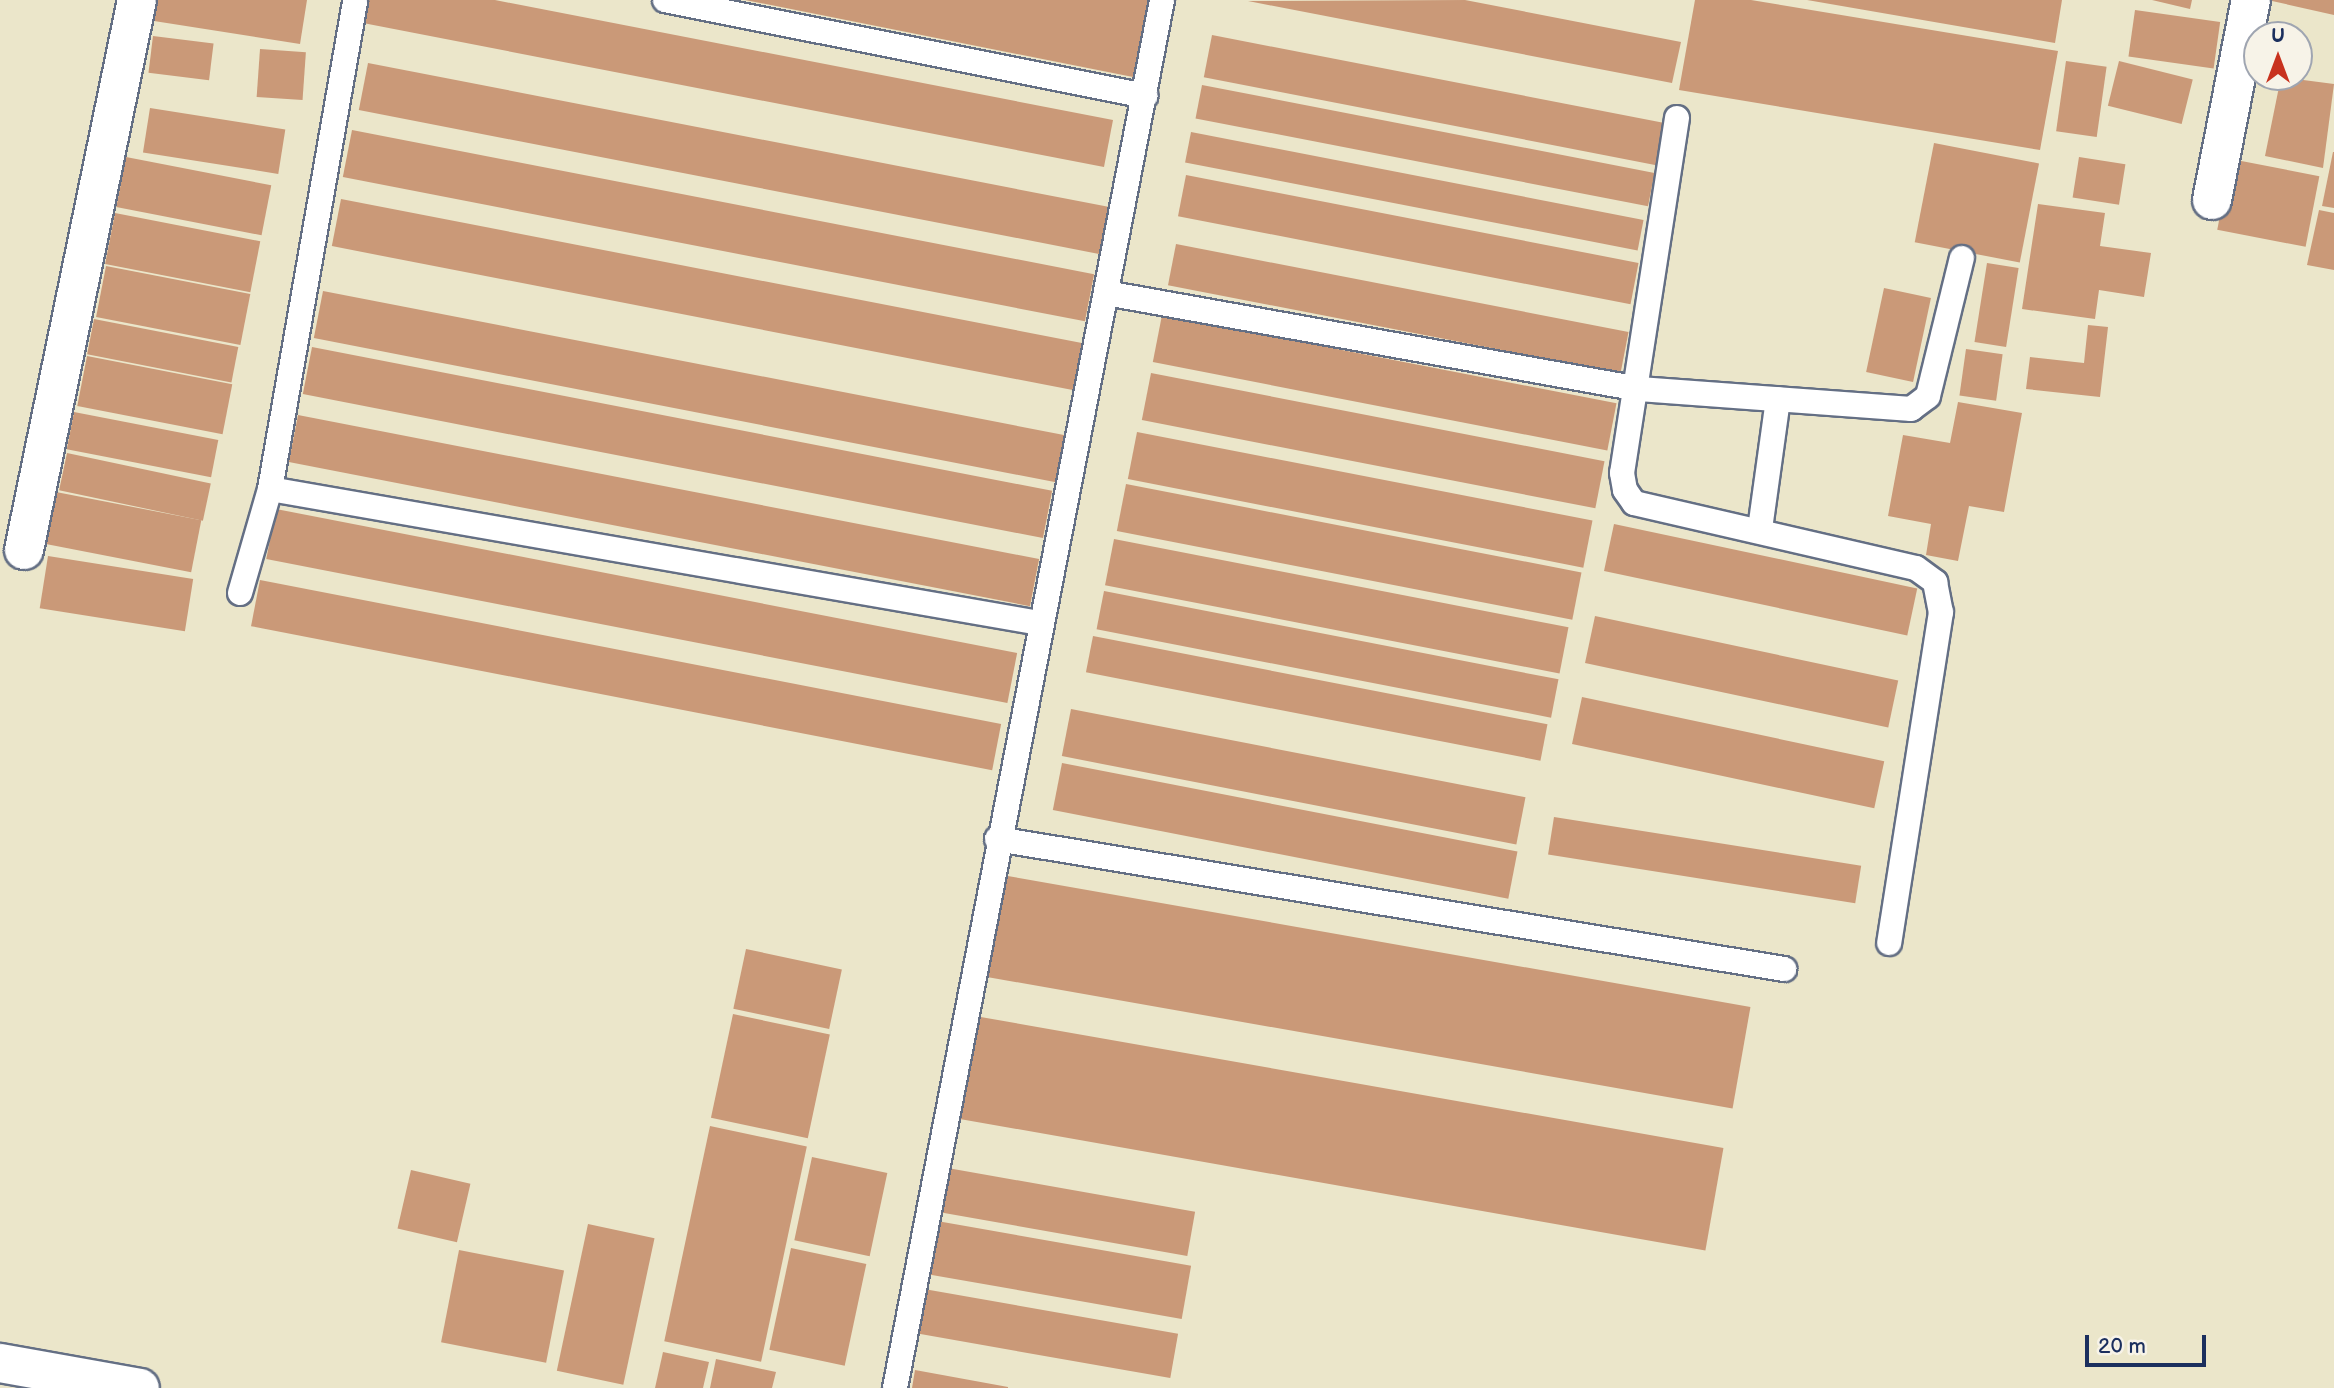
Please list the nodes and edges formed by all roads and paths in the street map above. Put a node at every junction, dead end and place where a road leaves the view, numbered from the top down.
1 (137, 0) edge
2 (355, 0) edge
3 (665, 0) edge
4 (1162, 0) edge
5 (2251, 0) edge
6 (1145, 96) junction
7 (1677, 118) dead end
8 (2212, 200) dead end
9 (1962, 258) dead end
10 (1106, 292) junction
11 (1639, 389) junction
12 (1779, 399) junction
13 (270, 489) junction
14 (1760, 529) junction
15 (24, 550) dead end
16 (240, 593) dead end
17 (1039, 623) junction
18 (997, 839) junction
19 (1889, 943) dead end
20 (1784, 970) dead end
21 (0, 1363) edge
22 (140, 1388) edge
23 (895, 1388) edge

1 - 15 street
2 - 13 lane
3 - 6 lane
4 - 6 lane
5 - 8 street
6 - 10 lane
7 - 11 lane
9 - 12 lane
10 - 11 lane
10 - 17 lane
11 - 12 lane
11 - 14 lane
12 - 14 lane
13 - 16 lane
13 - 17 lane
14 - 19 lane
17 - 18 lane
18 - 20 lane
18 - 23 lane
21 - 22 street

